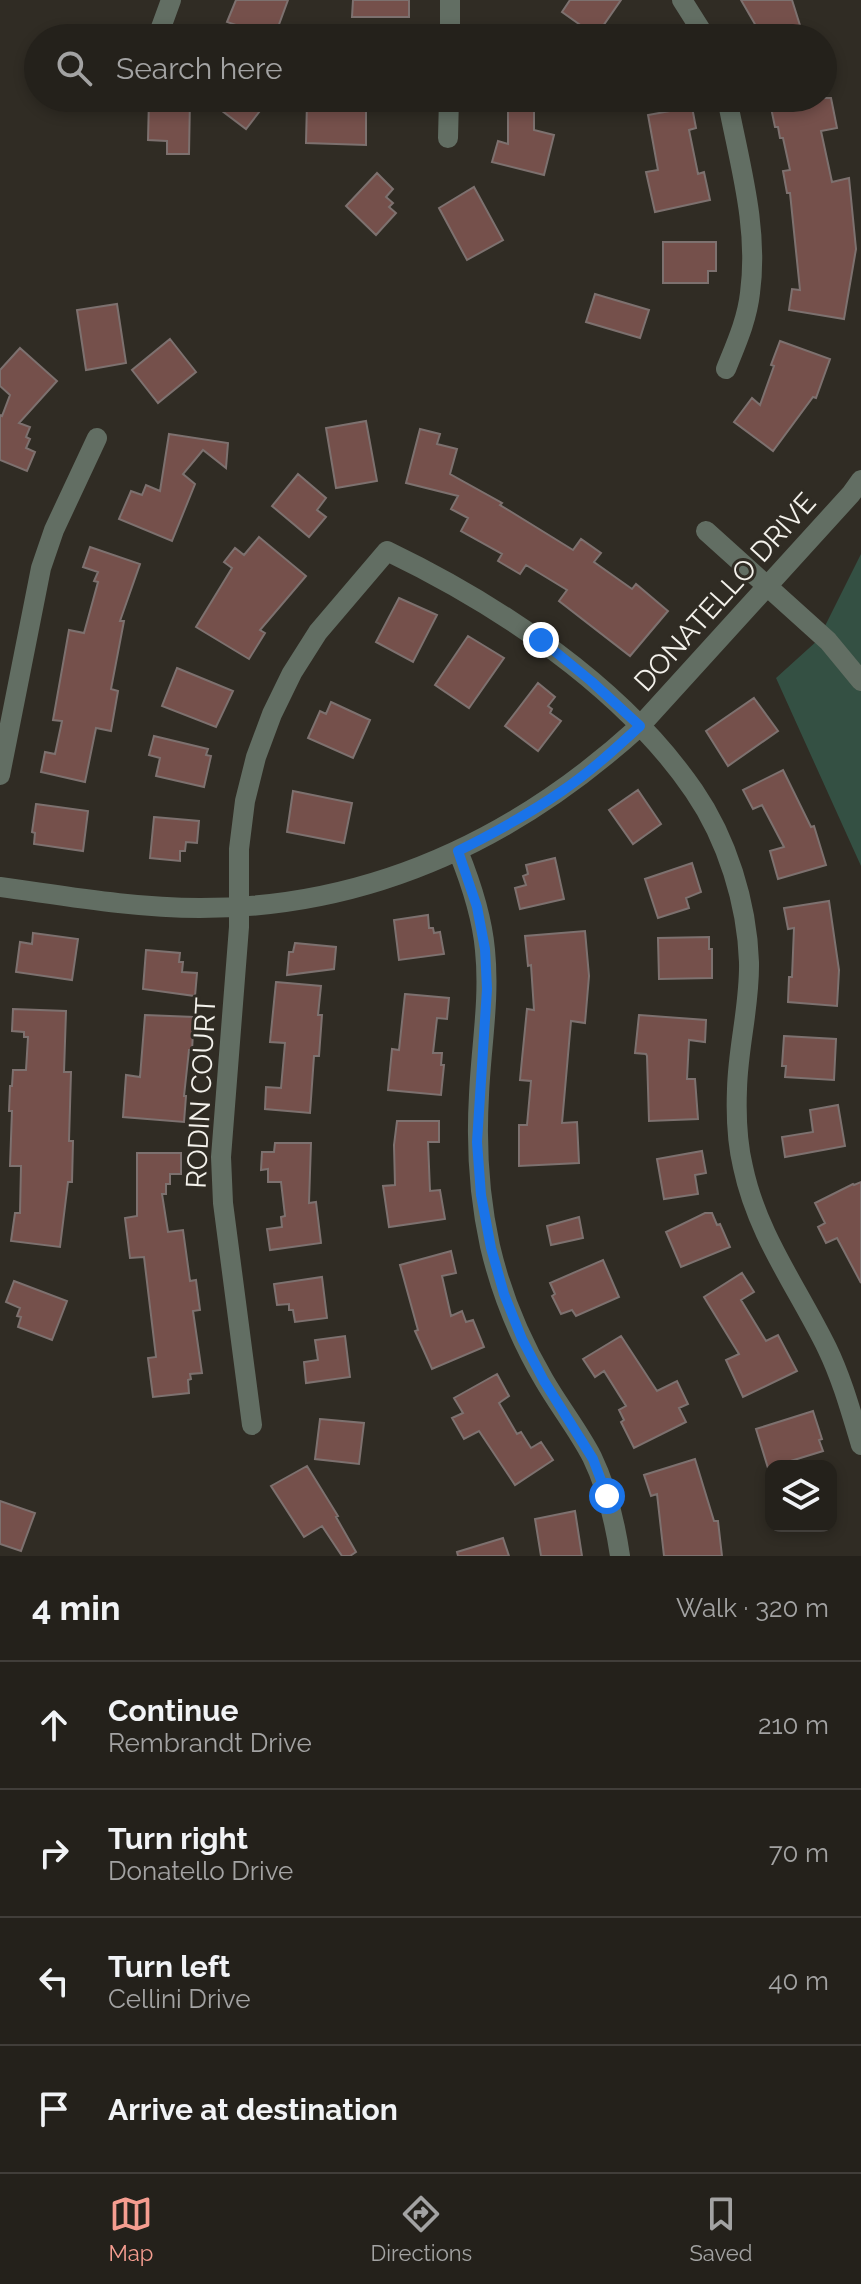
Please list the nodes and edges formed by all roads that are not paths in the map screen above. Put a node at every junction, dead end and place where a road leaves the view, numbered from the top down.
1 (171, 0) edge
2 (450, 0) edge
3 (682, 0) edge
4 (162, 24) edge
5 (450, 24) edge
6 (697, 24) edge
7 (449, 112) edge
8 (730, 112) edge
9 (448, 138) dead end
10 (726, 369) dead end
11 (97, 438) dead end
12 (861, 480) edge
13 (706, 531) dead end
14 (767, 588) junction
15 (861, 681) edge
16 (6, 712) edge
17 (640, 726) junction
18 (0, 775) edge
19 (458, 851) junction
20 (0, 887) edge
21 (239, 907) junction
22 (252, 1425) dead end
23 (861, 1445) edge
24 (620, 1556) edge

1 - 4 street
2 - 5 street
3 - 6 street
7 - 9 street
8 - 10 street
11 - 16 street
12 - 14 street, DONATELLO DRIVE
13 - 14 street
14 - 15 street
14 - 17 street, DONATELLO DRIVE
16 - 18 street
17 - 19 street, DONATELLO DRIVE
17 - 21 street, RODIN COURT
17 - 23 street
19 - 21 street, DONATELLO DRIVE
19 - 24 street
20 - 21 street, DONATELLO DRIVE
21 - 22 street, RODIN COURT

